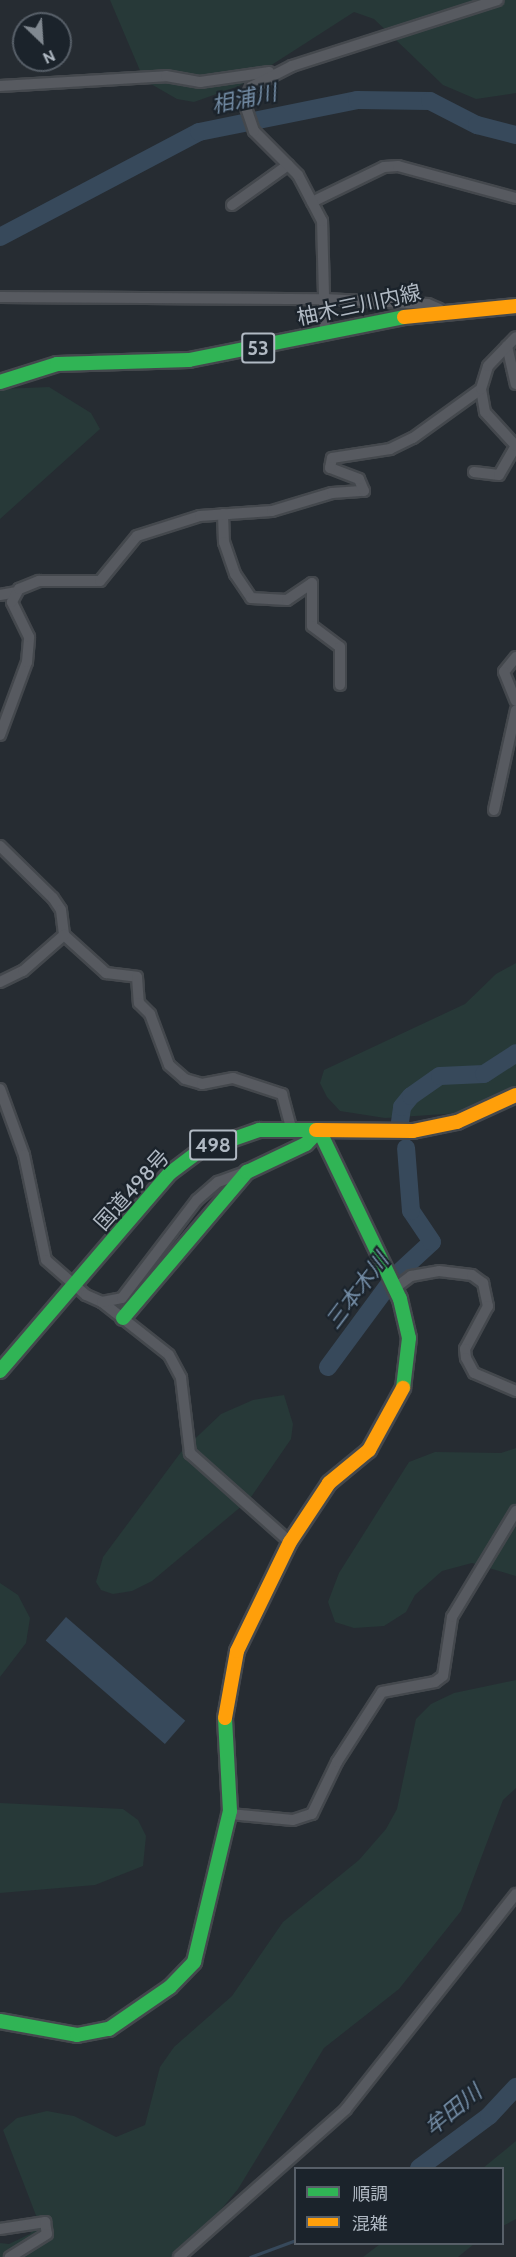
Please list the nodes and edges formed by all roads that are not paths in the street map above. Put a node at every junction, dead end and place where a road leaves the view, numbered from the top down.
1 (498, 0) edge
2 (278, 72) junction
3 (0, 86) edge
4 (288, 165) junction
5 (516, 198) edge
6 (312, 202) junction
7 (232, 205) dead end
8 (0, 297) edge
9 (324, 298) junction
10 (516, 306) edge
11 (440, 310) junction
12 (325, 333) junction
13 (516, 337) edge
14 (507, 346) junction
15 (0, 382) edge
16 (516, 384) edge
17 (481, 389) junction
18 (474, 472) dead end
19 (223, 514) junction
20 (17, 592) junction
21 (0, 595) edge
22 (516, 657) edge
23 (340, 685) dead end
24 (516, 701) edge
25 (516, 710) edge
26 (0, 735) edge
27 (495, 810) dead end
28 (0, 846) edge
29 (64, 935) junction
30 (0, 982) edge
31 (0, 1089) edge
32 (516, 1095) edge
33 (291, 1128) junction
34 (319, 1130) junction
35 (247, 1172) junction
36 (76, 1287) junction
37 (395, 1288) junction
38 (102, 1302) junction
39 (123, 1318) junction
40 (0, 1371) edge
41 (516, 1391) edge
42 (516, 1511) edge
43 (290, 1542) junction
44 (230, 1814) junction
45 (516, 1894) edge
46 (0, 2021) edge
47 (0, 2229) edge
48 (10, 2257) edge
49 (178, 2257) edge

1 - 2 street
2 - 3 street
2 - 4 street
4 - 6 street
4 - 7 street
5 - 6 street
6 - 9 street
8 - 9 street
9 - 11 street
9 - 12 street
10 - 11 main road, 柚木三川内線 / 53
11 - 12 main road, 柚木三川内線 / 53
12 - 15 main road, 柚木三川内線 / 53
13 - 14 street
14 - 16 street
14 - 17 street
17 - 18 street
17 - 19 street
19 - 20 street
19 - 23 street
20 - 21 street
20 - 26 street
22 - 24 street
25 - 27 street
28 - 29 street
29 - 30 street
29 - 33 street
31 - 36 street
32 - 34 main road, 国道498号 / 498
33 - 34 main road, 国道498号 / 498
33 - 36 main road, 国道498号 / 498
34 - 35 main road
34 - 37 main road
35 - 38 street
35 - 39 main road
36 - 38 street
36 - 40 main road, 国道498号 / 498
37 - 41 street
37 - 43 main road
38 - 39 street
39 - 43 street
42 - 44 street
43 - 44 main road
44 - 46 main road
45 - 49 street
47 - 48 street

